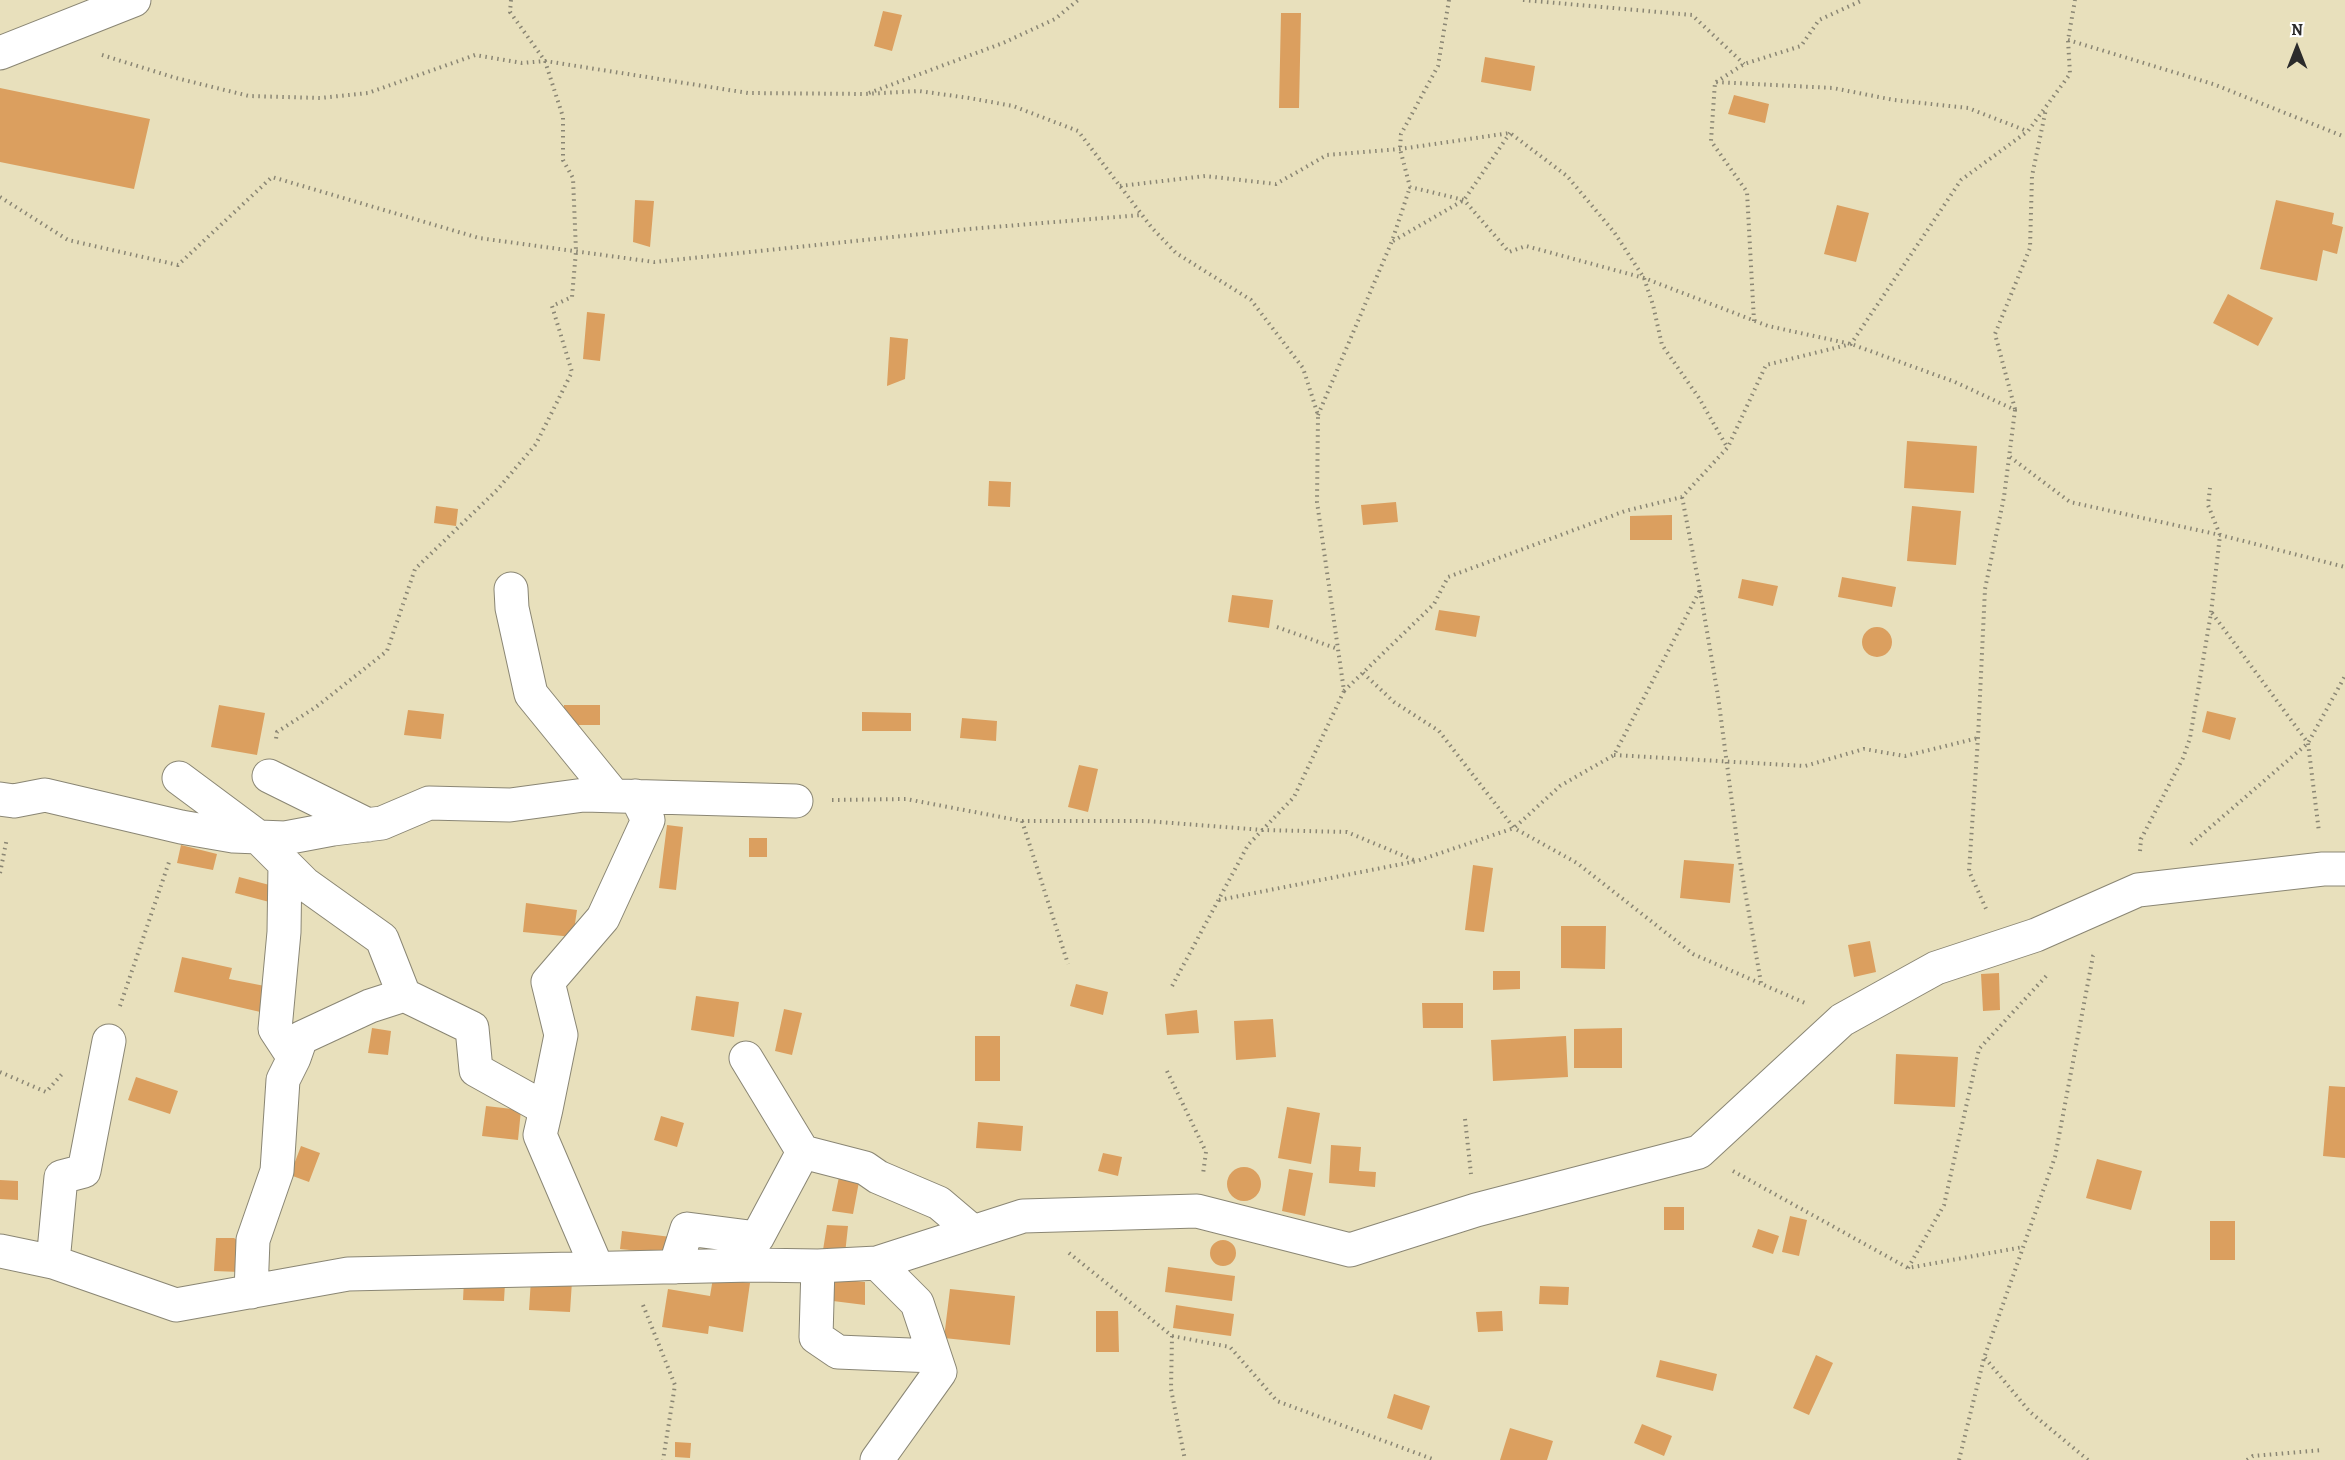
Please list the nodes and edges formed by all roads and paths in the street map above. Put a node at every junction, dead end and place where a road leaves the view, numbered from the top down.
1 (134, 0) edge
2 (511, 0) edge
3 (1078, 0) edge
4 (1449, 0) edge
5 (1523, 0) edge
6 (1863, 0) edge
7 (2075, 0) edge
8 (41, 37) junction
9 (2068, 40) junction
10 (0, 53) edge
11 (545, 61) junction
12 (1744, 64) junction
13 (1715, 82) junction
14 (866, 94) junction
15 (2047, 106) junction
16 (2028, 131) junction
17 (1510, 133) junction
18 (2345, 137) edge
19 (1400, 149) junction
20 (1119, 186) junction
21 (1410, 187) junction
22 (0, 197) edge
23 (1464, 200) junction
24 (1142, 215) junction
25 (1392, 241) junction
26 (576, 251) junction
27 (1644, 278) junction
28 (1754, 321) junction
29 (1851, 344) junction
30 (2015, 410) junction
31 (1318, 414) junction
32 (1728, 447) junction
33 (2010, 457) junction
34 (2210, 488) dead end
35 (1682, 497) junction
36 (2220, 535) junction
37 (2345, 567) edge
38 (511, 589) dead end
39 (1700, 590) junction
40 (2211, 613) junction
41 (1277, 627) dead end
42 (1338, 649) junction
43 (1363, 674) junction
44 (2345, 676) edge
45 (1344, 692) junction
46 (1978, 738) junction
47 (2308, 743) junction
48 (1614, 755) junction
49 (1726, 760) junction
50 (269, 776) joint
51 (179, 778) dead end
52 (625, 796) junction
53 (0, 799) edge
54 (796, 801) joint
55 (1022, 820) junction
56 (368, 825) junction
57 (181, 827) junction
58 (1514, 828) junction
59 (1263, 830) junction
60 (257, 836) junction
61 (2183, 852) dead end
62 (1417, 861) junction
63 (285, 864) junction
64 (2334, 869) edge
65 (2138, 890) junction
66 (1219, 900) junction
67 (2036, 934) junction
68 (2100, 946) dead end
69 (1068, 963) dead end
70 (2055, 966) dead end
71 (1761, 984) junction
72 (1171, 988) dead end
73 (404, 995) junction
74 (1842, 1020) junction
75 (109, 1041) junction
76 (294, 1058) junction
77 (746, 1058) dead end
78 (1167, 1071) dead end
79 (0, 1072) edge
80 (546, 1108) junction
81 (1465, 1119) dead end
82 (803, 1152) junction
83 (1699, 1152) junction
84 (1476, 1210) junction
85 (1197, 1211) junction
86 (1023, 1216) junction
87 (972, 1232) junction
88 (2024, 1247) junction
89 (0, 1251) edge
90 (53, 1262) junction
91 (877, 1263) junction
92 (818, 1266) junction
93 (675, 1267) junction
94 (612, 1268) junction
95 (1908, 1268) junction
96 (251, 1292) junction
97 (1172, 1336) junction
98 (934, 1356) junction
99 (1984, 1358) junction
100 (2323, 1450) dead end
101 (663, 1460) edge
102 (877, 1460) edge
103 (1185, 1460) edge
104 (1435, 1460) edge
105 (1959, 1460) edge
106 (2088, 1460) edge
107 (2247, 1460) edge

1 - 8 street
2 - 11 path
3 - 14 path
4 - 19 path
5 - 12 path
6 - 12 path
7 - 9 path
8 - 10 street
8 - 11 path
9 - 15 path
9 - 18 path
11 - 14 path
11 - 26 path
12 - 13 path
13 - 16 path
13 - 28 path
14 - 20 path
15 - 16 path
15 - 30 path
16 - 29 path
17 - 19 path
17 - 23 path
17 - 27 path
19 - 20 path
19 - 21 path
20 - 24 path
21 - 23 path
21 - 25 path
22 - 26 path
23 - 25 path
23 - 27 path
24 - 26 path
24 - 31 path
25 - 31 path
26 - 50 path
27 - 28 path
27 - 32 path
28 - 29 path
29 - 30 path
29 - 32 path
30 - 33 path
31 - 42 path
32 - 35 path
33 - 36 path
33 - 46 path
34 - 36 path
35 - 39 path
35 - 43 path
36 - 37 path
36 - 40 path
38 - 52 street
39 - 48 path
39 - 49 path
40 - 47 path
40 - 65 path
41 - 42 path
42 - 45 path
43 - 45 path
43 - 58 path
44 - 47 path
45 - 59 path
46 - 49 path
46 - 67 path
47 - 61 path
47 - 64 path
48 - 49 path
48 - 58 path
49 - 71 path
50 - 56 street
51 - 60 street
52 - 54 street
52 - 56 street
52 - 80 street
53 - 57 street
54 - 55 path
55 - 59 path
55 - 69 path
56 - 60 street
57 - 60 street
57 - 75 path
58 - 62 path
58 - 71 path
59 - 62 path
59 - 66 path
60 - 63 street
62 - 66 path
63 - 73 street
63 - 76 street
64 - 65 street
65 - 67 street
66 - 72 path
67 - 74 street
68 - 88 path
70 - 95 path
71 - 74 path
73 - 76 street
73 - 80 street
74 - 83 street
75 - 79 path
75 - 90 street
76 - 96 street
77 - 82 street
78 - 85 path
80 - 94 street
81 - 84 path
82 - 87 street
82 - 93 street
83 - 84 street
83 - 95 path
84 - 85 street
85 - 86 street
86 - 87 street
86 - 97 path
87 - 91 street
88 - 95 path
88 - 99 path
89 - 90 street
90 - 96 street
91 - 92 street
91 - 98 street
92 - 93 street
92 - 98 street
93 - 94 street
94 - 96 street
94 - 101 path
97 - 103 path
97 - 104 path
98 - 102 street
99 - 105 path
99 - 106 path
100 - 107 path

